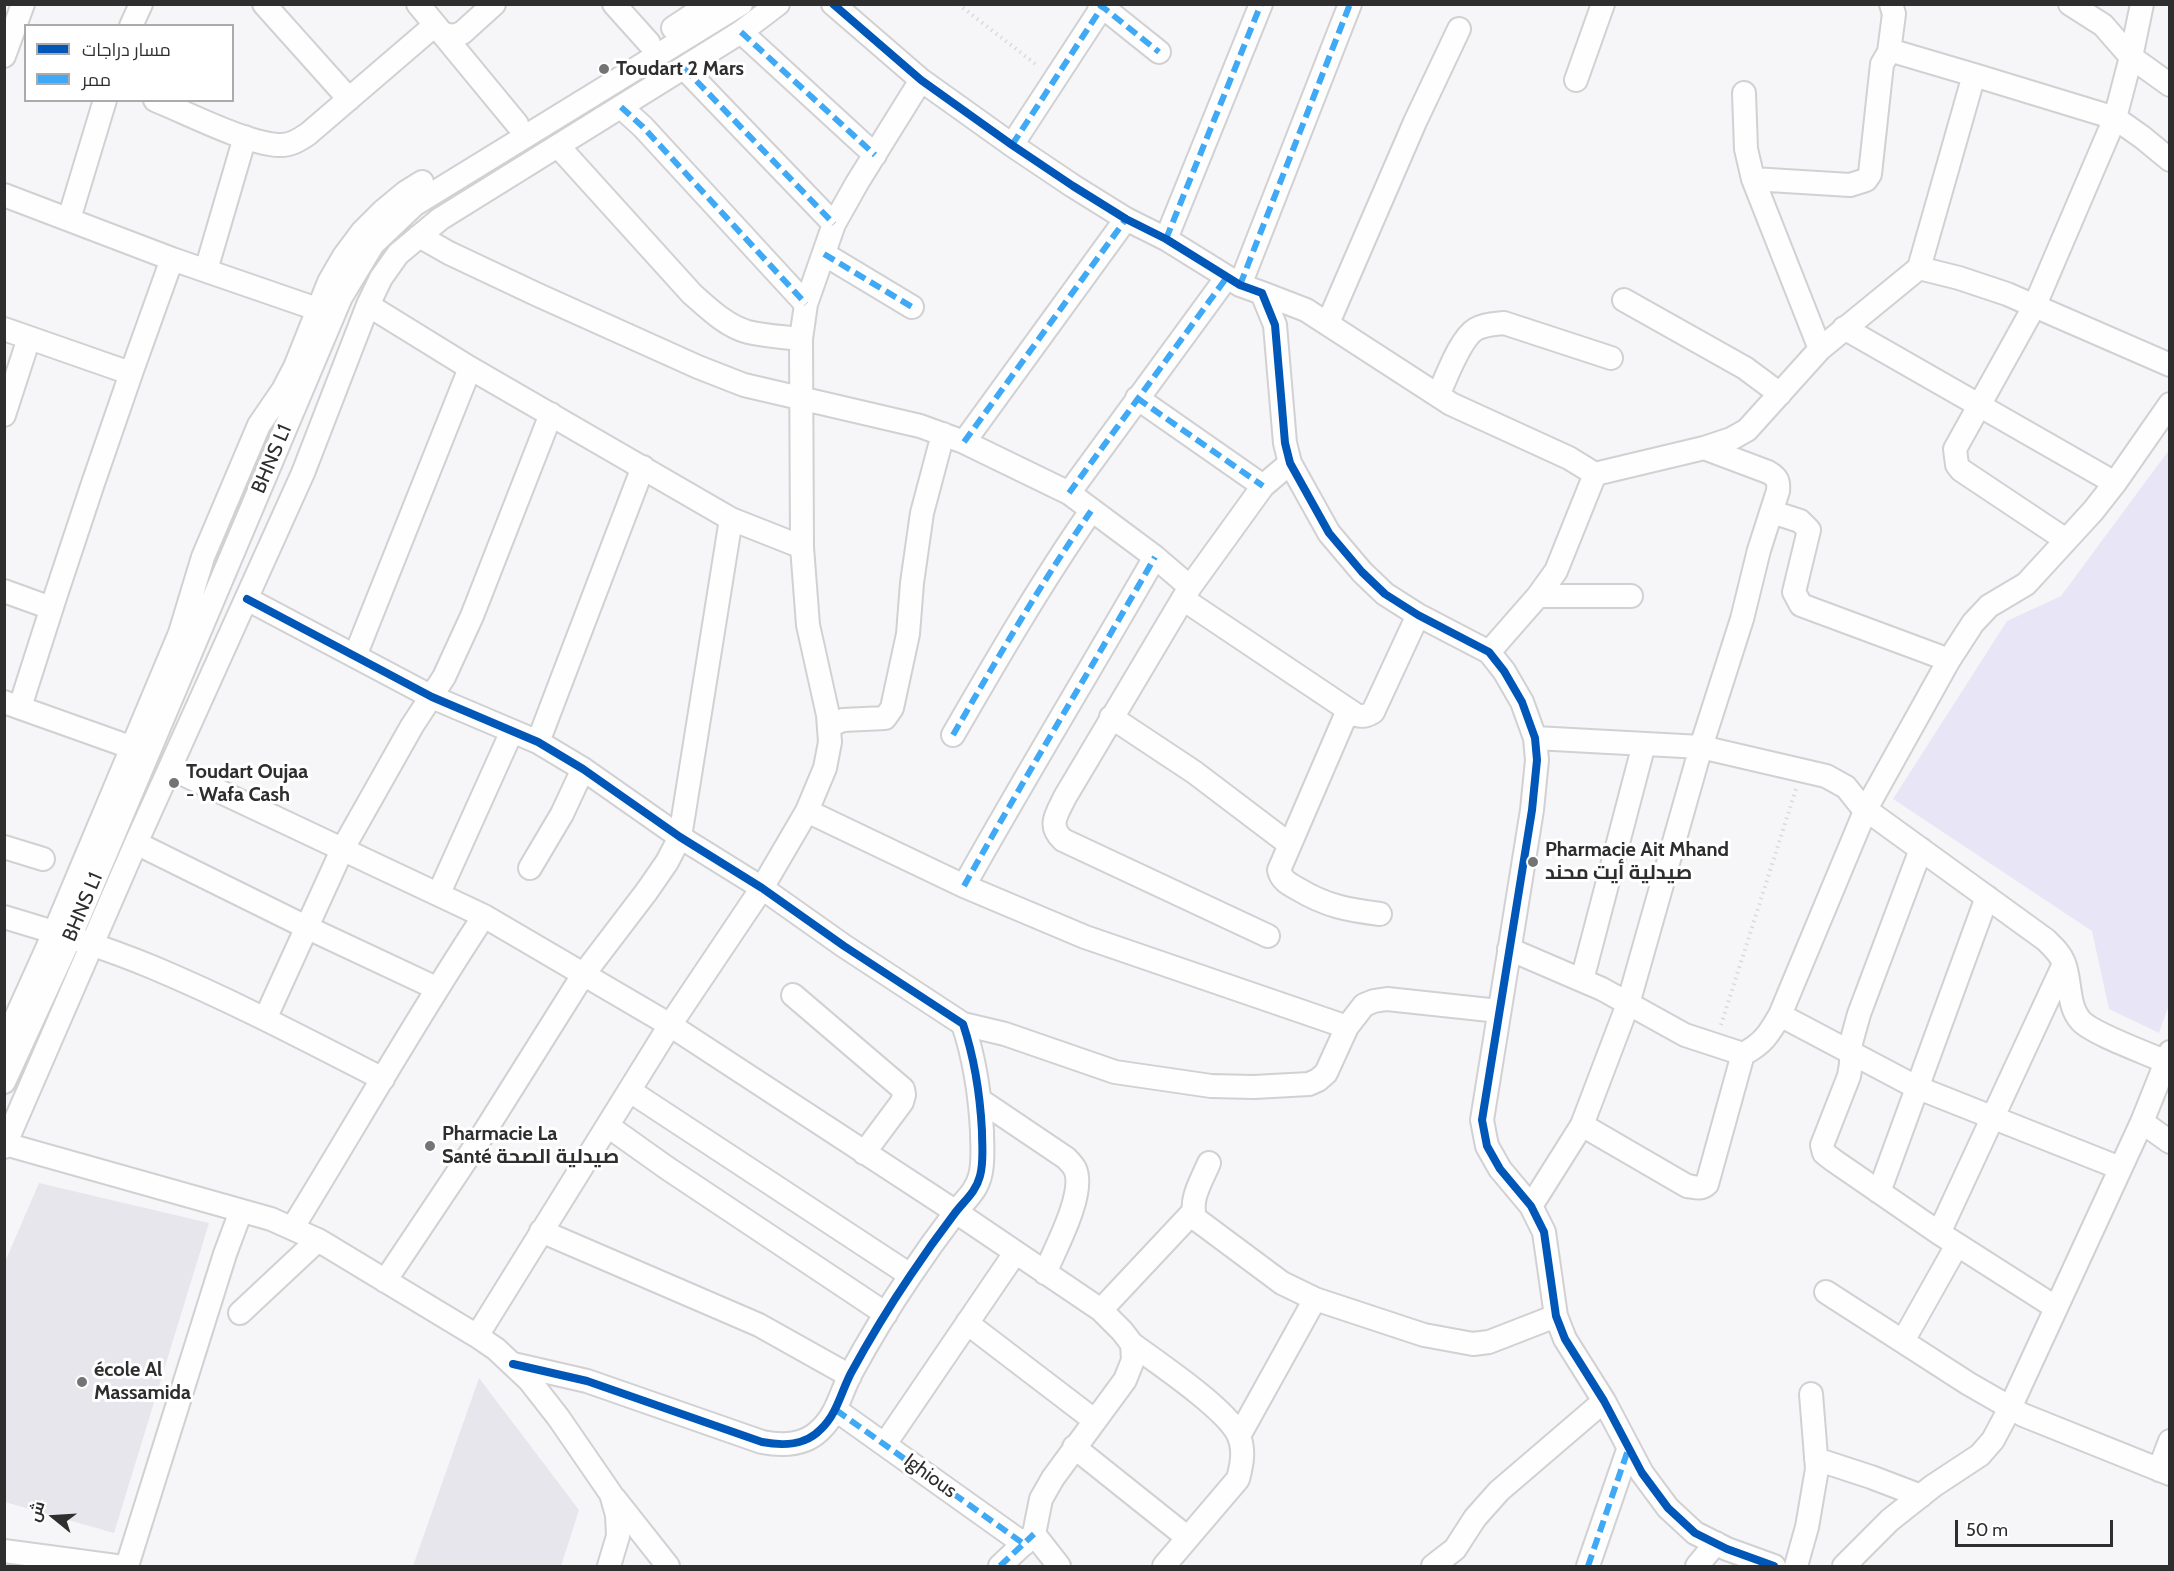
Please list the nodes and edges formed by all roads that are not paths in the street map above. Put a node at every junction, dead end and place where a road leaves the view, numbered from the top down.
1 (23, 4) edge
2 (141, 4) edge
3 (264, 4) edge
4 (418, 4) edge
5 (494, 4) edge
6 (614, 4) edge
7 (709, 4) edge
8 (728, 4) edge
9 (741, 4) edge
10 (778, 4) edge
11 (833, 4) edge
12 (1261, 4) edge
13 (1350, 4) edge
14 (1603, 4) edge
15 (1891, 4) edge
16 (2070, 4) edge
17 (2142, 4) edge
18 (1102, 6) edge
19 (132, 24) edge
20 (1459, 28) dead end
21 (440, 29) junction
22 (741, 32) junction
23 (649, 43) junction
24 (1159, 52) dead end
25 (1889, 52) junction
26 (4, 56) edge
27 (2131, 57) junction
28 (684, 68) junction
29 (1974, 75) junction
30 (921, 80) junction
31 (1576, 80) dead end
32 (2169, 85) edge
33 (1744, 93) dead end
34 (349, 99) junction
35 (104, 102) edge
36 (160, 102) edge
37 (621, 107) junction
38 (2115, 118) junction
39 (517, 124) junction
40 (245, 137) junction
41 (1012, 145) junction
42 (558, 146) junction
43 (874, 154) junction
44 (2169, 160) edge
45 (1753, 179) junction
46 (4, 195) edge
47 (69, 219) junction
48 (1126, 219) junction
49 (834, 224) junction
50 (419, 236) junction
51 (1166, 239) junction
52 (824, 254) junction
53 (172, 259) junction
54 (1919, 268) junction
55 (206, 270) junction
56 (1234, 281) junction
57 (1262, 293) junction
58 (1624, 300) dead end
59 (806, 304) junction
60 (368, 305) junction
61 (2035, 305) junction
62 (912, 308) dead end
63 (317, 309) junction
64 (1328, 323) junction
65 (1844, 328) junction
66 (4, 329) edge
67 (29, 338) junction
68 (801, 339) junction
69 (1820, 350) junction
70 (1611, 358) dead end
71 (2168, 361) edge
72 (470, 368) junction
73 (130, 372) junction
74 (1780, 394) junction
75 (1438, 395) junction
76 (800, 397) junction
77 (1137, 398) junction
78 (2169, 404) edge
79 (1979, 405) junction
80 (551, 414) junction
81 (4, 415) edge
82 (943, 434) junction
83 (964, 442) junction
84 (1704, 448) junction
85 (1290, 463) junction
86 (643, 468) junction
87 (1595, 474) junction
88 (2115, 483) junction
89 (1263, 486) junction
90 (1069, 493) junction
91 (1091, 511) junction
92 (1772, 512) junction
93 (731, 519) junction
94 (2066, 540) junction
95 (802, 547) junction
96 (1155, 557) junction
97 (4, 591) edge
98 (1187, 593) junction
99 (1538, 596) junction
100 (1631, 596) dead end
101 (247, 599) junction
102 (51, 608) junction
103 (1418, 615) junction
104 (1489, 652) junction
105 (355, 656) junction
106 (1949, 660) junction
107 (432, 697) junction
108 (12, 705) edge
109 (1348, 710) junction
110 (1112, 717) junction
111 (829, 726) junction
112 (512, 731) junction
113 (953, 735) dead end
114 (1536, 738) junction
115 (538, 742) junction
116 (1644, 744) junction
117 (1701, 747) junction
118 (132, 748) junction
119 (170, 768) junction
120 (583, 769) junction
121 (1866, 809) junction
122 (807, 811) junction
123 (680, 837) junction
124 (136, 843) junction
125 (1289, 843) junction
126 (4, 847) edge
127 (1921, 849) junction
128 (342, 850) junction
129 (43, 859) dead end
130 (530, 868) dead end
131 (964, 886) junction
132 (762, 888) junction
133 (439, 893) junction
134 (1987, 897) junction
135 (1380, 914) dead end
136 (484, 915) junction
137 (4, 917) edge
138 (306, 927) junction
139 (62, 936) junction
140 (1268, 936) dead end
141 (93, 945) junction
142 (1509, 949) junction
143 (2064, 964) junction
144 (583, 975) junction
145 (1582, 980) junction
146 (436, 988) junction
147 (793, 995) dead end
148 (1628, 1004) junction
149 (1499, 1011) junction
150 (1779, 1015) junction
151 (265, 1019) junction
152 (963, 1024) junction
153 (670, 1025) junction
154 (1347, 1027) junction
155 (4, 1044) edge
156 (1851, 1053) junction
157 (1743, 1054) junction
158 (2168, 1057) edge
159 (4, 1067) edge
160 (383, 1080) junction
161 (4, 1082) edge
162 (1916, 1087) junction
163 (630, 1091) junction
164 (980, 1100) junction
165 (1993, 1117) junction
166 (2142, 1122) junction
167 (1582, 1125) junction
168 (608, 1126) junction
169 (2169, 1142) edge
170 (5, 1145) edge
171 (864, 1153) junction
172 (1209, 1163) dead end
173 (2120, 1168) junction
174 (1879, 1192) junction
175 (1531, 1206) junction
176 (241, 1210) junction
177 (956, 1212) junction
178 (1193, 1212) junction
179 (293, 1227) junction
180 (541, 1231) junction
181 (1948, 1239) junction
182 (318, 1240) junction
183 (1016, 1252) junction
184 (1045, 1272) junction
185 (910, 1275) junction
186 (385, 1281) junction
187 (1826, 1292) dead end
188 (1315, 1299) junction
189 (2055, 1307) junction
190 (1101, 1310) junction
191 (240, 1313) dead end
192 (886, 1314) junction
193 (1556, 1316) junction
194 (967, 1323) junction
195 (477, 1336) junction
196 (1903, 1341) junction
197 (1132, 1344) junction
198 (513, 1364) junction
199 (850, 1376) junction
200 (1811, 1394) dead end
201 (1604, 1401) junction
202 (2010, 1408) junction
203 (836, 1410) junction
204 (1094, 1420) junction
205 (1239, 1436) junction
206 (2169, 1441) edge
207 (885, 1444) junction
208 (1074, 1447) junction
209 (1628, 1450) junction
210 (1816, 1459) junction
211 (2164, 1472) edge
212 (611, 1494) junction
213 (1921, 1496) junction
214 (1188, 1538) junction
215 (1029, 1539) junction
216 (1716, 1543) junction
217 (4, 1551) edge
218 (116, 1566) edge
219 (127, 1566) edge
220 (609, 1566) edge
221 (668, 1566) edge
222 (1000, 1566) edge
223 (1059, 1566) edge
224 (1164, 1566) edge
225 (1433, 1566) edge
226 (1588, 1566) edge
227 (1697, 1566) edge
228 (1774, 1566) edge
229 (1796, 1566) edge
230 (1844, 1566) edge

1 - 26 street
2 - 19 street
3 - 34 street
4 - 21 street
5 - 21 street
6 - 23 street
7 - 23 street
8 - 139 street, BHNS L1
9 - 139 street, BHNS L1
10 - 22 street
11 - 30 street
12 - 51 street
13 - 56 street
14 - 31 street
15 - 25 street
16 - 27 street
17 - 27 street
18 - 24 street
18 - 41 street
20 - 64 street
21 - 34 street
21 - 39 street
22 - 28 street
22 - 43 street
23 - 39 street
25 - 29 street
25 - 45 street
27 - 32 street
27 - 38 street
28 - 37 street
28 - 49 street
29 - 38 street
29 - 54 street
30 - 41 street
30 - 43 street
33 - 45 street
34 - 40 street
35 - 47 street
36 - 40 street
37 - 42 street
37 - 59 street
38 - 44 street
38 - 61 street
39 - 63 street
40 - 55 street
41 - 48 street
42 - 50 street
42 - 68 street
43 - 49 street
45 - 69 street
46 - 47 street
47 - 53 street
48 - 51 street
48 - 83 street
49 - 52 street
50 - 60 street
50 - 76 street
51 - 56 street
52 - 59 street
52 - 62 street
53 - 55 street
53 - 73 street
54 - 61 street
54 - 65 street
55 - 63 street
56 - 57 street
56 - 77 street
57 - 64 street
57 - 85 street
58 - 74 street
59 - 68 street
60 - 72 street
60 - 101 street
61 - 71 street
61 - 79 street
63 - 118 street
64 - 75 street
65 - 69 street
65 - 79 street
66 - 67 street
67 - 73 street
67 - 81 street
68 - 76 street
69 - 74 street
70 - 75 street
72 - 80 street
72 - 105 street
73 - 102 street
74 - 84 street
75 - 87 street
76 - 82 street
76 - 95 street
77 - 89 street
77 - 90 street
78 - 88 street
79 - 88 street
79 - 94 street
80 - 86 street
80 - 107 street
82 - 83 street
82 - 111 street
83 - 90 street
84 - 87 street
84 - 92 street
85 - 89 street
85 - 103 street
86 - 93 street
86 - 115 street
87 - 99 street
88 - 94 street
89 - 98 street
90 - 91 street
91 - 96 street
91 - 113 street
92 - 106 street
92 - 117 street
93 - 95 street
93 - 123 street
94 - 106 street
95 - 111 street
96 - 98 street
96 - 131 street
97 - 102 street
98 - 109 street
98 - 110 street
99 - 100 street
99 - 104 street
101 - 105 street
101 - 119 street
102 - 108 street
103 - 104 street
103 - 109 street
104 - 114 street
105 - 107 street
106 - 121 street
107 - 112 street
107 - 128 street
108 - 118 street
109 - 125 street
110 - 125 street
110 - 140 street
111 - 122 street
112 - 115 street
112 - 133 street
114 - 116 street
114 - 142 street
115 - 120 street
116 - 117 street
116 - 145 street
117 - 121 street
117 - 148 street
118 - 139 street
119 - 124 street
119 - 128 street
120 - 123 street
120 - 130 street
121 - 127 street
121 - 150 street
122 - 131 street
122 - 132 street
123 - 132 street
123 - 144 street
124 - 138 street
124 - 141 street
125 - 135 street
126 - 129 street
127 - 134 street
127 - 156 street
128 - 133 street
128 - 138 street
131 - 154 street
132 - 152 street
132 - 153 street
133 - 136 street
134 - 143 street
134 - 162 street
136 - 144 street
136 - 146 street
137 - 139 street
138 - 146 street
138 - 151 street
139 - 141 street
139 - 155 street
139 - 159 street, BHNS L1
139 - 161 street, BHNS L1
141 - 151 street
141 - 170 street
142 - 145 street
142 - 149 street
143 - 158 street
143 - 165 street
144 - 153 street
144 - 186 street
145 - 148 street
146 - 160 street
147 - 171 street
148 - 157 street
148 - 167 street
149 - 154 street
149 - 175 street
150 - 156 street
150 - 157 street
151 - 160 street
152 - 154 street
152 - 164 street
153 - 163 street
153 - 171 street
156 - 162 street
156 - 174 street
157 - 167 street
158 - 166 street
160 - 179 street
162 - 165 street
162 - 174 street
163 - 168 street
163 - 185 street
164 - 177 street
164 - 184 street
165 - 173 street
165 - 181 street
166 - 169 street
166 - 173 street
167 - 175 street
168 - 180 street
168 - 192 street
170 - 176 street
171 - 177 street
172 - 178 street
173 - 189 street
174 - 181 street
175 - 193 street
176 - 179 street
176 - 219 street
177 - 183 street
177 - 185 street
178 - 188 street
178 - 190 street
179 - 182 street
180 - 195 street
180 - 199 street
181 - 189 street
181 - 196 street
182 - 186 street
182 - 191 street
183 - 184 street
183 - 194 street
184 - 190 street
185 - 192 street
186 - 195 street
187 - 196 street
188 - 193 street
188 - 205 street
189 - 202 street
190 - 197 street
192 - 199 street
193 - 201 street
194 - 204 street
194 - 207 street
195 - 198 street
196 - 202 street
197 - 204 street
197 - 205 street
198 - 203 street
198 - 212 street
199 - 203 street
200 - 210 street
201 - 209 street
201 - 225 street
202 - 211 street
202 - 213 street
203 - 207 street, Ighious
204 - 208 street
205 - 214 street
206 - 211 street
207 - 215 street, Ighious
208 - 214 street
208 - 215 street
209 - 216 street
209 - 226 street
210 - 213 street
210 - 229 street
212 - 220 street
212 - 221 street
213 - 230 street
214 - 224 street
215 - 222 street
215 - 223 street, Ighious
216 - 227 street
216 - 228 street
217 - 218 street

